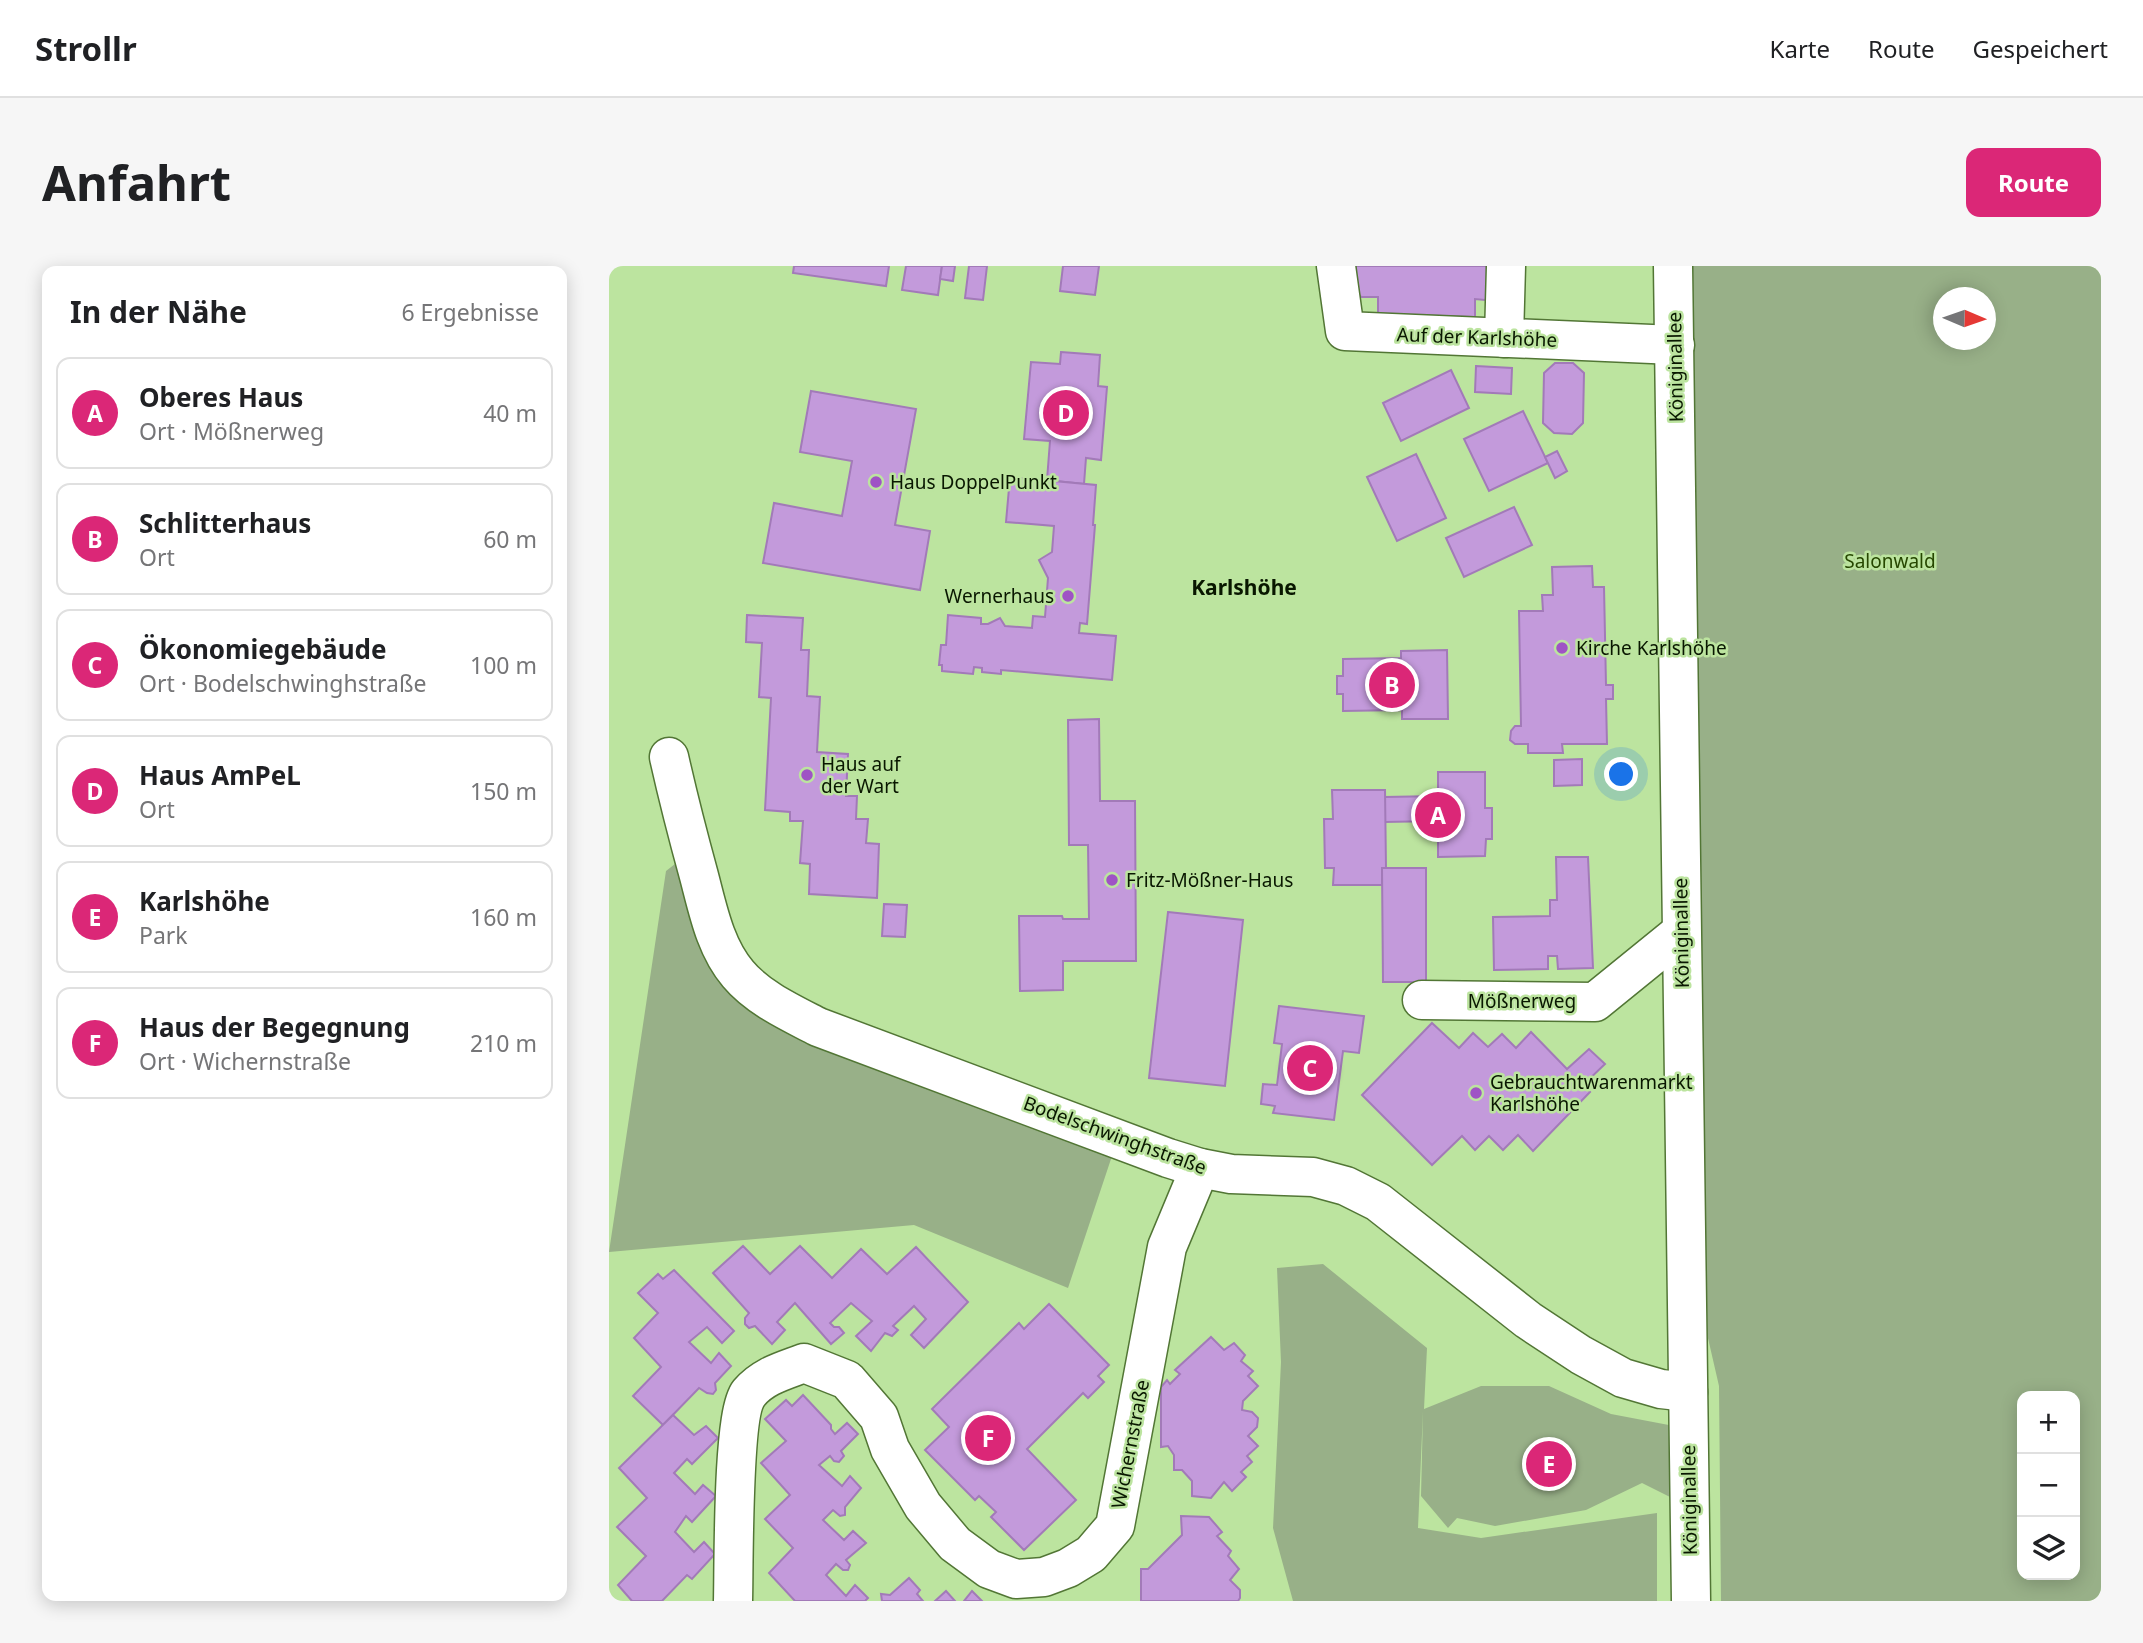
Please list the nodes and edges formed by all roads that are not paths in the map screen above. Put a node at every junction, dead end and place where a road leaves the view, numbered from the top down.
1 (1336, 266) edge
2 (1506, 266) edge
3 (1673, 266) edge
4 (1504, 338) junction
5 (1675, 345) junction
6 (669, 757) dead end
7 (1681, 933) junction
8 (1422, 1000) dead end
9 (1200, 1168) junction
10 (1688, 1392) junction
11 (733, 1601) edge
12 (1691, 1601) edge

1 - 4 street, Auf der Karlshöhe
2 - 4 street
3 - 5 street, Königinallee
4 - 5 street, Auf der Karlshöhe
5 - 7 street, Königinallee
6 - 9 street, Bodelschwinghstraße
7 - 8 street, Mößnerweg
7 - 10 street, Königinallee
9 - 10 street, Bodelschwinghstraße
9 - 11 street, Wichernstraße
10 - 12 street, Königinallee

